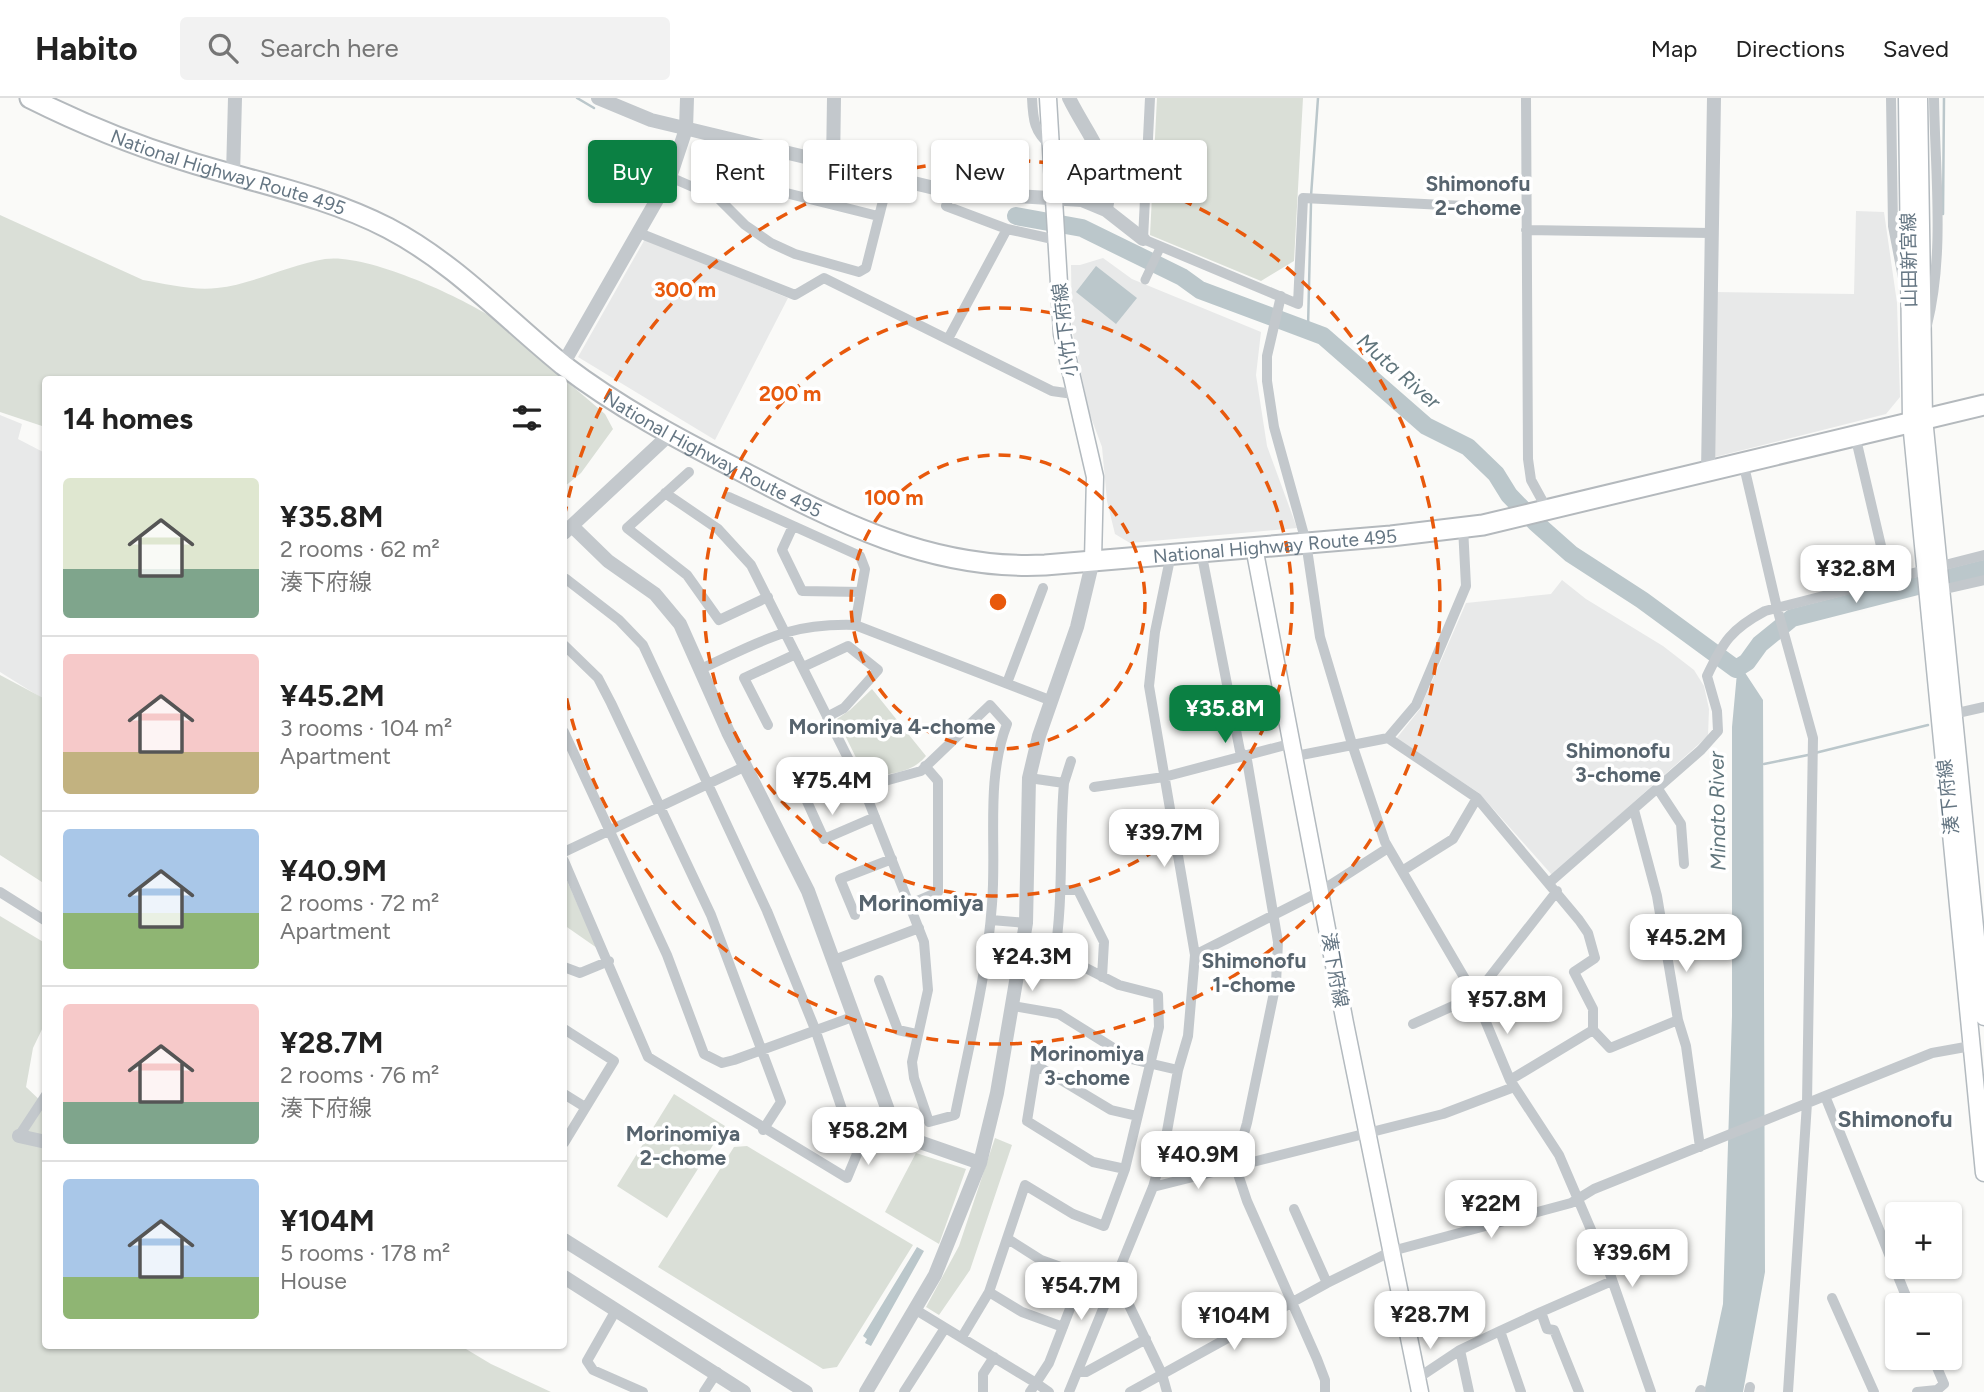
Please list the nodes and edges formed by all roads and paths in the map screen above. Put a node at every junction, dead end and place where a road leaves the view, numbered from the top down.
1 (30, 98) edge
2 (235, 98) edge
3 (598, 98) edge
4 (687, 98) edge
5 (834, 98) edge
6 (1032, 98) edge
7 (1048, 98) edge
8 (1069, 98) edge
9 (1150, 98) edge
10 (1526, 98) edge
11 (1714, 98) edge
12 (1891, 98) edge
13 (1907, 98) edge
14 (1919, 98) edge
15 (1934, 98) edge
16 (686, 129) junction
17 (833, 140) edge
18 (1044, 140) edge
19 (1052, 140) edge
20 (677, 156) edge
21 (803, 157) edge
22 (233, 175) junction
23 (789, 194) edge
24 (1029, 202) edge
25 (656, 203) edge
26 (723, 203) edge
27 (882, 203) edge
28 (947, 203) edge
29 (1056, 205) junction
30 (1525, 209) junction
31 (1107, 211) junction
32 (878, 216) junction
33 (1007, 229) junction
34 (1527, 230) junction
35 (639, 233) junction
36 (1711, 233) junction
37 (1057, 237) junction
38 (1143, 239) junction
39 (1160, 248) junction
40 (1915, 256) junction
41 (1145, 281) dead end
42 (1280, 299) junction
43 (1910, 309) junction
44 (1924, 335) junction
45 (948, 339) junction
46 (563, 364) junction
47 (1073, 394) junction
48 (1984, 405) edge
49 (1918, 420) junction
50 (669, 435) junction
51 (1855, 435) junction
52 (1743, 463) junction
53 (689, 472) dead end
54 (1708, 472) junction
55 (665, 493) junction
56 (729, 497) dead end
57 (1546, 512) junction
58 (793, 526) junction
59 (1462, 527) junction
60 (568, 530) edge
61 (1306, 542) junction
62 (1254, 547) junction
63 (1201, 551) junction
64 (1171, 554) junction
65 (1984, 555) edge
66 (1093, 560) junction
67 (1933, 569) junction
68 (567, 580) edge
69 (1889, 580) junction
70 (1984, 580) edge
71 (1044, 588) dead end
72 (862, 592) junction
73 (1935, 592) junction
74 (768, 597) junction
75 (1778, 611) junction
76 (855, 625) junction
77 (785, 631) junction
78 (567, 648) edge
79 (796, 654) junction
80 (803, 667) junction
81 (701, 669) junction
82 (1007, 683) junction
83 (1052, 701) junction
84 (1984, 707) edge
85 (1953, 714) junction
86 (827, 717) junction
87 (768, 726) dead end
88 (1388, 738) junction
89 (567, 739) edge
90 (1352, 744) junction
91 (1295, 749) junction
92 (1244, 756) junction
93 (1071, 761) dead end
94 (746, 765) junction
95 (925, 766) junction
96 (1164, 777) junction
97 (1029, 778) junction
98 (1064, 783) junction
99 (708, 784) junction
100 (800, 786) dead end
101 (863, 787) junction
102 (1094, 787) dead end
103 (1658, 789) junction
104 (1477, 798) junction
105 (659, 806) junction
106 (1634, 810) junction
107 (875, 817) junction
108 (609, 830) junction
109 (1388, 848) junction
110 (567, 851) edge
111 (892, 859) junction
112 (1684, 864) dead end
113 (567, 868) edge
114 (1402, 872) junction
115 (1553, 887) junction
116 (1063, 890) junction
117 (1321, 891) junction
118 (0, 892) edge
119 (910, 904) junction
120 (1276, 914) junction
121 (855, 915) dead end
122 (42, 918) edge
123 (991, 920) junction
124 (1026, 923) junction
125 (919, 928) junction
126 (1195, 955) junction
127 (834, 960) junction
128 (609, 961) junction
129 (567, 968) edge
130 (1102, 977) junction
131 (879, 980) dead end
132 (1475, 996) junction
133 (1013, 1006) junction
134 (855, 1016) junction
135 (1984, 1017) edge
136 (1678, 1020) junction
137 (1413, 1024) dead end
138 (815, 1029) junction
139 (1593, 1030) junction
140 (567, 1031) edge
141 (916, 1034) junction
142 (1039, 1046) dead end
143 (1971, 1046) junction
144 (762, 1049) junction
145 (1150, 1063) junction
146 (1036, 1065) junction
147 (1178, 1070) junction
148 (1512, 1084) junction
149 (567, 1096) edge
150 (1825, 1096) junction
151 (42, 1101) edge
152 (1807, 1103) junction
153 (585, 1107) junction
154 (1137, 1116) junction
155 (763, 1130) junction
156 (1367, 1134) junction
157 (19, 1136) joint
158 (567, 1138) edge
159 (42, 1141) edge
160 (1699, 1147) junction
161 (980, 1163) junction
162 (1235, 1165) junction
163 (1125, 1169) junction
164 (1984, 1173) edge
165 (1153, 1187) junction
166 (1580, 1199) junction
167 (1294, 1209) dead end
168 (1008, 1239) junction
169 (567, 1242) edge
170 (1392, 1251) junction
171 (1116, 1278) junction
172 (567, 1280) edge
173 (1612, 1281) junction
174 (1326, 1283) junction
175 (989, 1292) junction
176 (1905, 1293) edge
177 (1832, 1298) dead end
178 (1291, 1303) junction
179 (616, 1310) junction
180 (916, 1310) junction
181 (1541, 1312) junction
182 (1063, 1327) junction
183 (945, 1328) junction
184 (1500, 1331) junction
185 (961, 1337) junction
186 (1146, 1339) junction
187 (1460, 1350) junction
188 (994, 1357) junction
189 (1938, 1370) edge
190 (717, 1372) junction
191 (1077, 1372) junction
192 (1163, 1374) junction
193 (1419, 1385) edge
194 (1033, 1387) edge
195 (643, 1392) edge
196 (704, 1392) edge
197 (744, 1392) edge
198 (806, 1392) edge
199 (866, 1392) edge
200 (904, 1392) edge
201 (983, 1392) edge
202 (1049, 1392) edge
203 (1069, 1392) edge
204 (1130, 1392) edge
205 (1167, 1392) edge
206 (1325, 1392) edge
207 (1469, 1392) edge
208 (1521, 1392) edge
209 (1579, 1392) edge
210 (1651, 1392) edge
211 (1788, 1392) edge
212 (1874, 1392) edge
213 (1917, 1392) edge

1 - 22 highway, National Highway Route 495
2 - 22 street
3 - 16 street
4 - 16 street
5 - 17 street
6 - 18 street
7 - 19 main road, 小竹下府線
8 - 31 street
9 - 38 street
10 - 30 street
11 - 36 street
12 - 43 street
13 - 40 main road, 山田新宮線
14 - 40 main road, 山田新宮線
15 - 44 street
16 - 20 street
16 - 21 street
22 - 46 highway, National Highway Route 495
23 - 32 street
24 - 29 street
25 - 35 street
26 - 32 street
27 - 32 street
28 - 33 street
29 - 31 street
29 - 37 main road, 小竹下府線
30 - 34 street
30 - 42 street
31 - 38 street
33 - 37 street
33 - 45 street
34 - 36 street
34 - 57 street
35 - 45 street
35 - 46 street
36 - 54 street
37 - 47 main road, 小竹下府線
38 - 39 street
39 - 41 street
39 - 42 street
40 - 43 main road, 山田新宮線
40 - 44 main road, 山田新宮線
42 - 61 street
43 - 49 main road, 山田新宮線
44 - 49 main road, 山田新宮線
45 - 47 street
46 - 50 highway, National Highway Route 495
47 - 66 main road, 小竹下府線
48 - 49 highway
49 - 51 highway
49 - 67 main road, 湊下府線
50 - 60 street
50 - 66 highway, National Highway Route 495
51 - 52 highway
51 - 69 street
52 - 54 highway
52 - 75 street
53 - 55 street
54 - 57 highway
55 - 74 street
55 - 74 street
56 - 58 street
57 - 59 highway, National Highway Route 495
58 - 72 street
58 - 72 street
59 - 61 highway, National Highway Route 495
59 - 88 street
60 - 81 street
61 - 62 highway, National Highway Route 495
61 - 90 street
62 - 63 highway, National Highway Route 495
62 - 91 main road, 湊下府線
63 - 64 highway, National Highway Route 495
63 - 92 street
64 - 66 highway, National Highway Route 495
64 - 96 street
65 - 67 street
66 - 83 street
67 - 69 street
67 - 73 main road, 湊下府線
68 - 99 street
69 - 75 street
70 - 73 street
71 - 82 street
72 - 76 street
73 - 85 main road, 湊下府線
73 - 143 main road, 湊下府線
74 - 77 street
75 - 103 street
75 - 152 street
76 - 77 street
76 - 82 street
77 - 79 street
77 - 81 street
78 - 105 street
79 - 80 street
79 - 87 street
80 - 86 street
80 - 86 street
81 - 94 street
82 - 83 street
83 - 97 street
84 - 85 street
85 - 135 main road, 湊下府線
86 - 101 street
88 - 90 street
88 - 104 street
89 - 108 street
90 - 91 street
90 - 109 street
91 - 92 street
91 - 117 main road, 湊下府線
92 - 96 street
92 - 120 street
93 - 98 street
94 - 99 street
94 - 127 street
95 - 101 street
95 - 119 street
95 - 123 street
96 - 102 street
96 - 126 street
97 - 98 street
97 - 124 street
98 - 116 street
99 - 105 street
99 - 138 street
100 - 107 street
101 - 107 street
103 - 106 street
103 - 112 street
104 - 114 street
104 - 115 street
105 - 108 street
105 - 144 street
106 - 115 street
106 - 136 street
107 - 111 street
108 - 110 street
108 - 144 street
109 - 114 street
109 - 117 street
111 - 119 street
111 - 121 street
113 - 128 street
114 - 132 street
115 - 132 street
115 - 139 street
116 - 130 street
116 - 130 street
117 - 120 street
117 - 156 main road, 湊下府線
118 - 122 street
119 - 125 street
120 - 126 street
120 - 162 street
123 - 124 street
123 - 141 street
124 - 133 street
125 - 127 street
125 - 141 street
126 - 147 street
127 - 134 street
128 - 129 street
128 - 155 street
130 - 145 street
131 - 141 street
132 - 137 street
132 - 148 street
133 - 145 street
133 - 161 street
134 - 138 street
134 - 161 street
136 - 139 street
136 - 160 street
138 - 144 street
138 - 155 street
139 - 148 street
140 - 153 street
142 - 146 street
143 - 150 street
143 - 164 main road, 湊下府線
144 - 155 street
145 - 147 street
145 - 154 street
146 - 154 street
146 - 163 street
147 - 165 street
148 - 156 street
148 - 166 street
149 - 153 street
150 - 152 street
150 - 176 street
151 - 157 street
152 - 160 street
152 - 211 street
153 - 158 street
154 - 163 street
156 - 162 street
156 - 170 main road, 湊下府線
157 - 159 street
160 - 166 street
161 - 180 street
162 - 165 street
162 - 178 street
163 - 168 street
165 - 171 street
166 - 170 street
166 - 173 street
167 - 174 street
168 - 175 street
168 - 182 street
169 - 198 street
170 - 174 street
170 - 193 main road, 湊下府線
171 - 186 street
171 - 191 street
172 - 179 street
173 - 181 street
173 - 210 street
174 - 178 street
175 - 182 street
175 - 185 street
177 - 212 street
178 - 192 street
178 - 206 street
179 - 190 street
179 - 195 street
180 - 183 street
180 - 199 street
181 - 184 street
181 - 209 street
182 - 194 street
183 - 185 street
183 - 200 street
184 - 187 street
184 - 208 street
185 - 188 street
186 - 191 street
186 - 192 street
187 - 193 street
187 - 207 street
188 - 194 street
188 - 201 street
189 - 213 street
190 - 196 street
190 - 197 street
191 - 203 street
192 - 204 street
192 - 205 street
194 - 202 street

